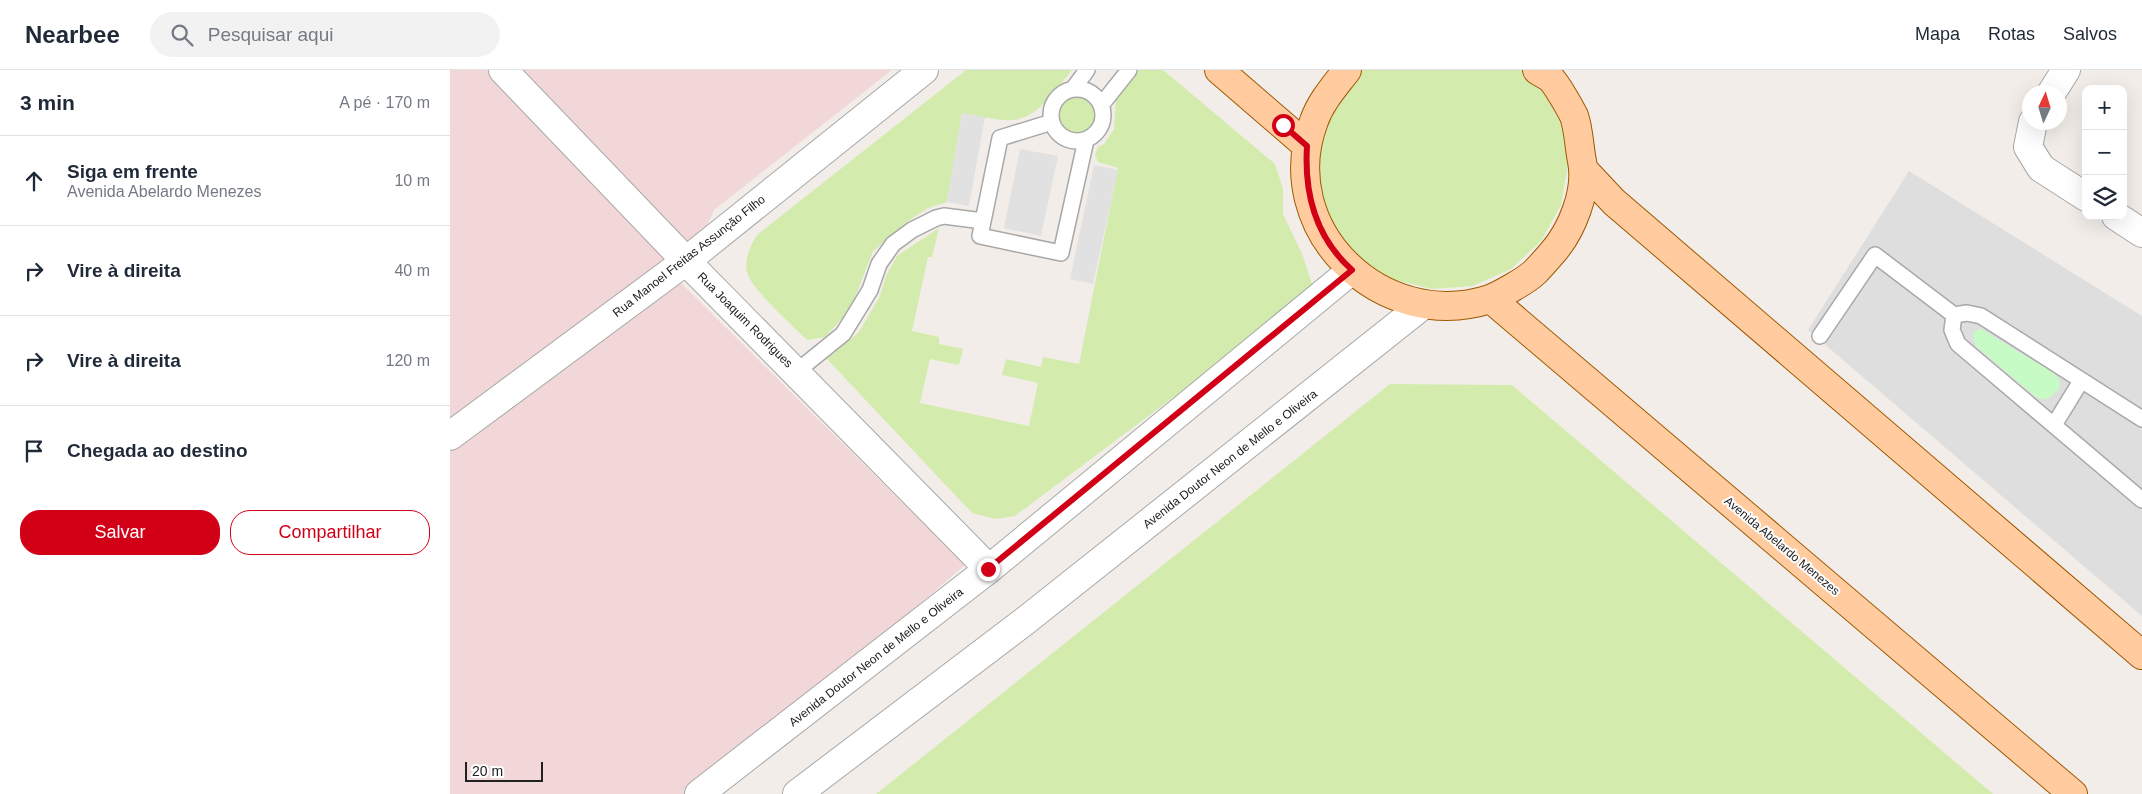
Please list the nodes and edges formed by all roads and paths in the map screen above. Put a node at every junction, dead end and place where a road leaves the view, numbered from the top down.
1 (503, 70) edge
2 (924, 70) edge
3 (1087, 70) edge
4 (1129, 70) edge
5 (1218, 70) edge
6 (1347, 70) edge
7 (1537, 70) edge
8 (2066, 70) edge
9 (2056, 85) edge
10 (1073, 89) junction
11 (1102, 104) junction
12 (1052, 122) junction
13 (2031, 135) edge
14 (1086, 140) junction
15 (1307, 146) junction
16 (1584, 170) junction
17 (2082, 194) edge
18 (2122, 220) edge
19 (983, 221) junction
20 (2142, 233) edge
21 (686, 260) junction
22 (1352, 270) junction
23 (1491, 299) junction
24 (1423, 305) junction
25 (1954, 315) junction
26 (1820, 336) dead end
27 (796, 372) junction
28 (2081, 381) junction
29 (2142, 419) edge
30 (2054, 426) junction
31 (450, 436) edge
32 (2142, 500) edge
33 (988, 569) junction
34 (2142, 655) edge
35 (699, 794) edge
36 (796, 794) edge
37 (2073, 794) edge

1 - 21 street, Rua Joaquim Rodrigues
2 - 21 street, Rua Manoel Freitas Assunção Filho
3 - 10 lane
4 - 11 lane
5 - 15 main road
6 - 15 main road
7 - 16 main road
8 - 9 street
10 - 11 lane
10 - 12 lane
11 - 14 lane
12 - 14 lane
12 - 19 lane
13 - 17 street
14 - 19 lane
15 - 22 main road
16 - 23 main road
16 - 34 main road
18 - 20 street
19 - 27 lane
21 - 27 street, Rua Joaquim Rodrigues
21 - 31 street, Rua Manoel Freitas Assunção Filho
22 - 24 main road
22 - 33 street, Avenida Doutor Neon de Mello e Oliveira
23 - 24 main road
23 - 37 main road, Avenida Abelardo Menezes
24 - 36 street, Avenida Doutor Neon de Mello e Oliveira
25 - 26 lane
25 - 28 lane
25 - 30 lane
27 - 33 street, Rua Joaquim Rodrigues
28 - 29 lane
28 - 30 lane
30 - 32 lane
33 - 35 street, Avenida Doutor Neon de Mello e Oliveira

